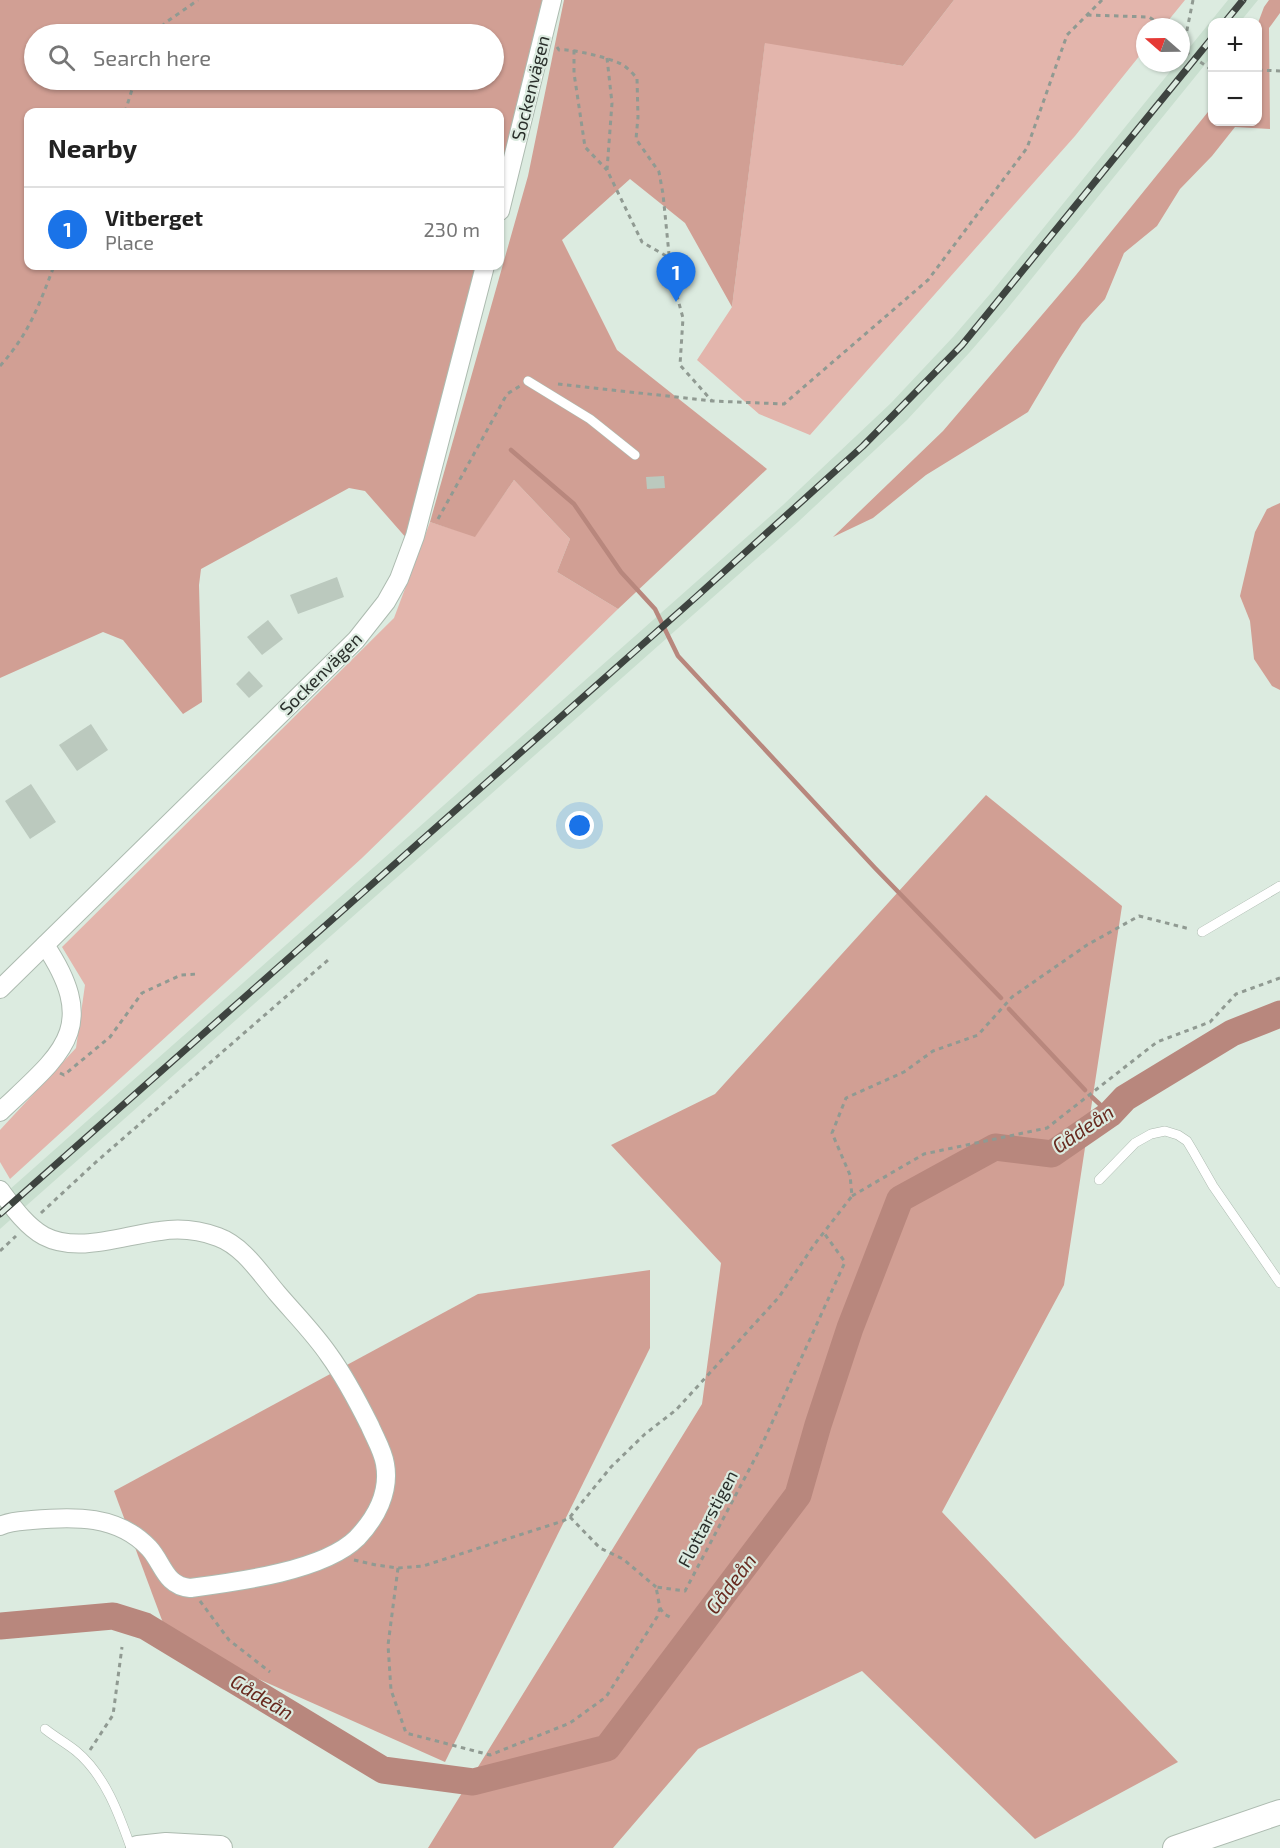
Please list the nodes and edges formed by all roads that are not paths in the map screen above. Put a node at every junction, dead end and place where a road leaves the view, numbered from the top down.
1 (552, 0) edge
2 (504, 195) edge
3 (484, 270) edge
4 (528, 381) road end
5 (635, 455) dead end
6 (1280, 886) edge
7 (1202, 932) road end
8 (45, 945) junction
9 (0, 989) edge
10 (0, 1112) edge
11 (1099, 1180) dead end
12 (0, 1190) edge
13 (1280, 1283) edge
14 (0, 1526) edge
15 (45, 1729) dead end
16 (1280, 1812) edge
17 (131, 1848) edge
18 (138, 1848) edge
19 (220, 1848) edge
20 (1175, 1848) edge

1 - 2 street, Sockenvägen
3 - 8 street, Sockenvägen
4 - 5 lane
6 - 7 lane
8 - 9 street, Sockenvägen
8 - 10 street
11 - 13 lane
12 - 14 street
15 - 17 lane
16 - 20 street
18 - 19 street

